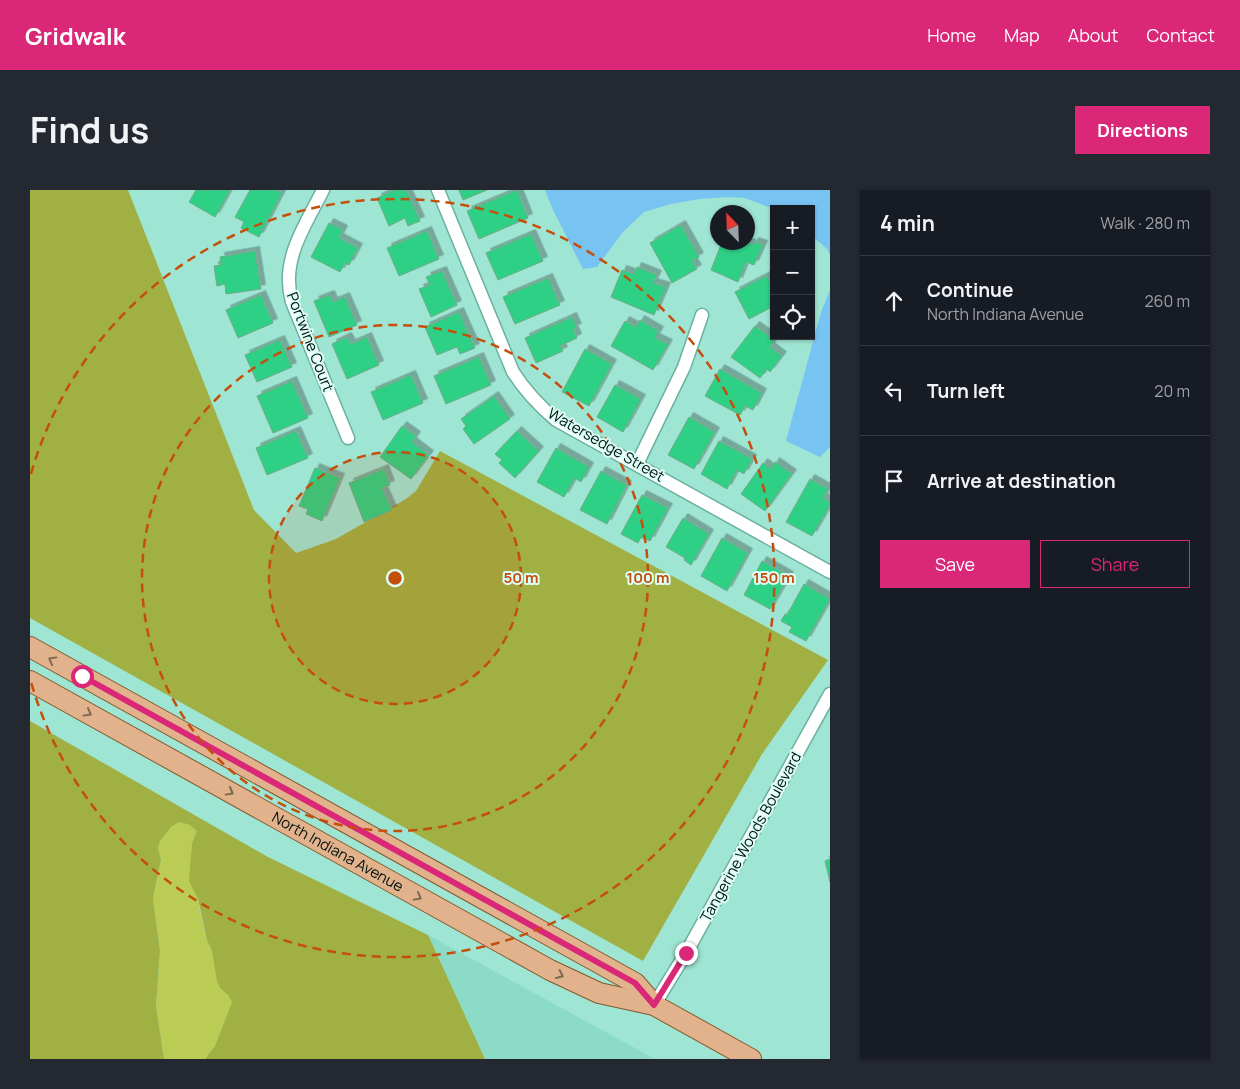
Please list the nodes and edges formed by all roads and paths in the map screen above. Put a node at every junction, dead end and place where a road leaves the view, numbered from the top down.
1 (323, 190) edge
2 (438, 190) edge
3 (702, 315) dead end
4 (348, 438) dead end
5 (637, 464) junction
6 (830, 572) edge
7 (30, 647) edge
8 (30, 681) edge
9 (830, 694) edge
10 (654, 1005) junction
11 (751, 1059) edge

1 - 4 street, Portwine Court
2 - 5 street, Watersedge Street
3 - 5 street
5 - 6 street, Watersedge Street
10 -> 7 main road, North Indiana Avenue
8 -> 10 main road, North Indiana Avenue
9 - 10 street, Tangerine Woods Boulevard
10 - 11 main road, North Indiana Avenue

